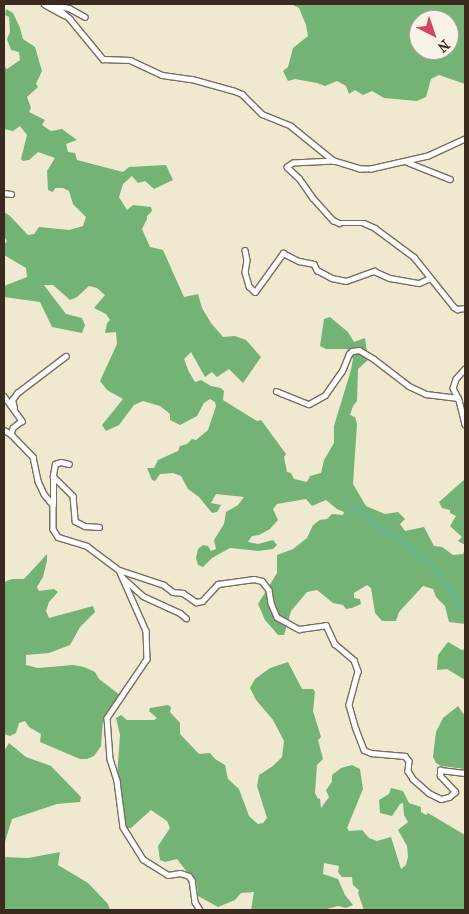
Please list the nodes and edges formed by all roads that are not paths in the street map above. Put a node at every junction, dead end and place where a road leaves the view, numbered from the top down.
1 (44, 4) edge
2 (55, 5) edge
3 (68, 17) junction
4 (84, 18) dead end
5 (465, 139) edge
6 (334, 160) junction
7 (404, 160) junction
8 (450, 179) dead end
9 (4, 193) edge
10 (11, 194) dead end
11 (245, 250) dead end
12 (430, 278) junction
13 (465, 308) edge
14 (66, 356) dead end
15 (465, 369) edge
16 (276, 391) dead end
17 (4, 396) edge
18 (458, 398) junction
19 (15, 411) junction
20 (465, 424) edge
21 (4, 430) edge
22 (11, 434) junction
23 (69, 464) dead end
24 (53, 476) junction
25 (53, 505) junction
26 (99, 527) dead end
27 (118, 570) junction
28 (121, 577) junction
29 (186, 618) dead end
30 (465, 773) edge
31 (200, 910) edge

1 - 3 street
2 - 3 street
2 - 4 street
3 - 6 street
5 - 7 street
6 - 7 street
6 - 12 street
7 - 8 street
9 - 10 street
11 - 12 street
12 - 13 street
14 - 19 street
15 - 18 street
16 - 18 street
17 - 19 street
18 - 20 street
19 - 22 street
21 - 22 street
22 - 25 street
23 - 24 street
24 - 25 street
24 - 26 street
25 - 27 street
27 - 28 street
27 - 30 street
28 - 29 street
28 - 31 street

